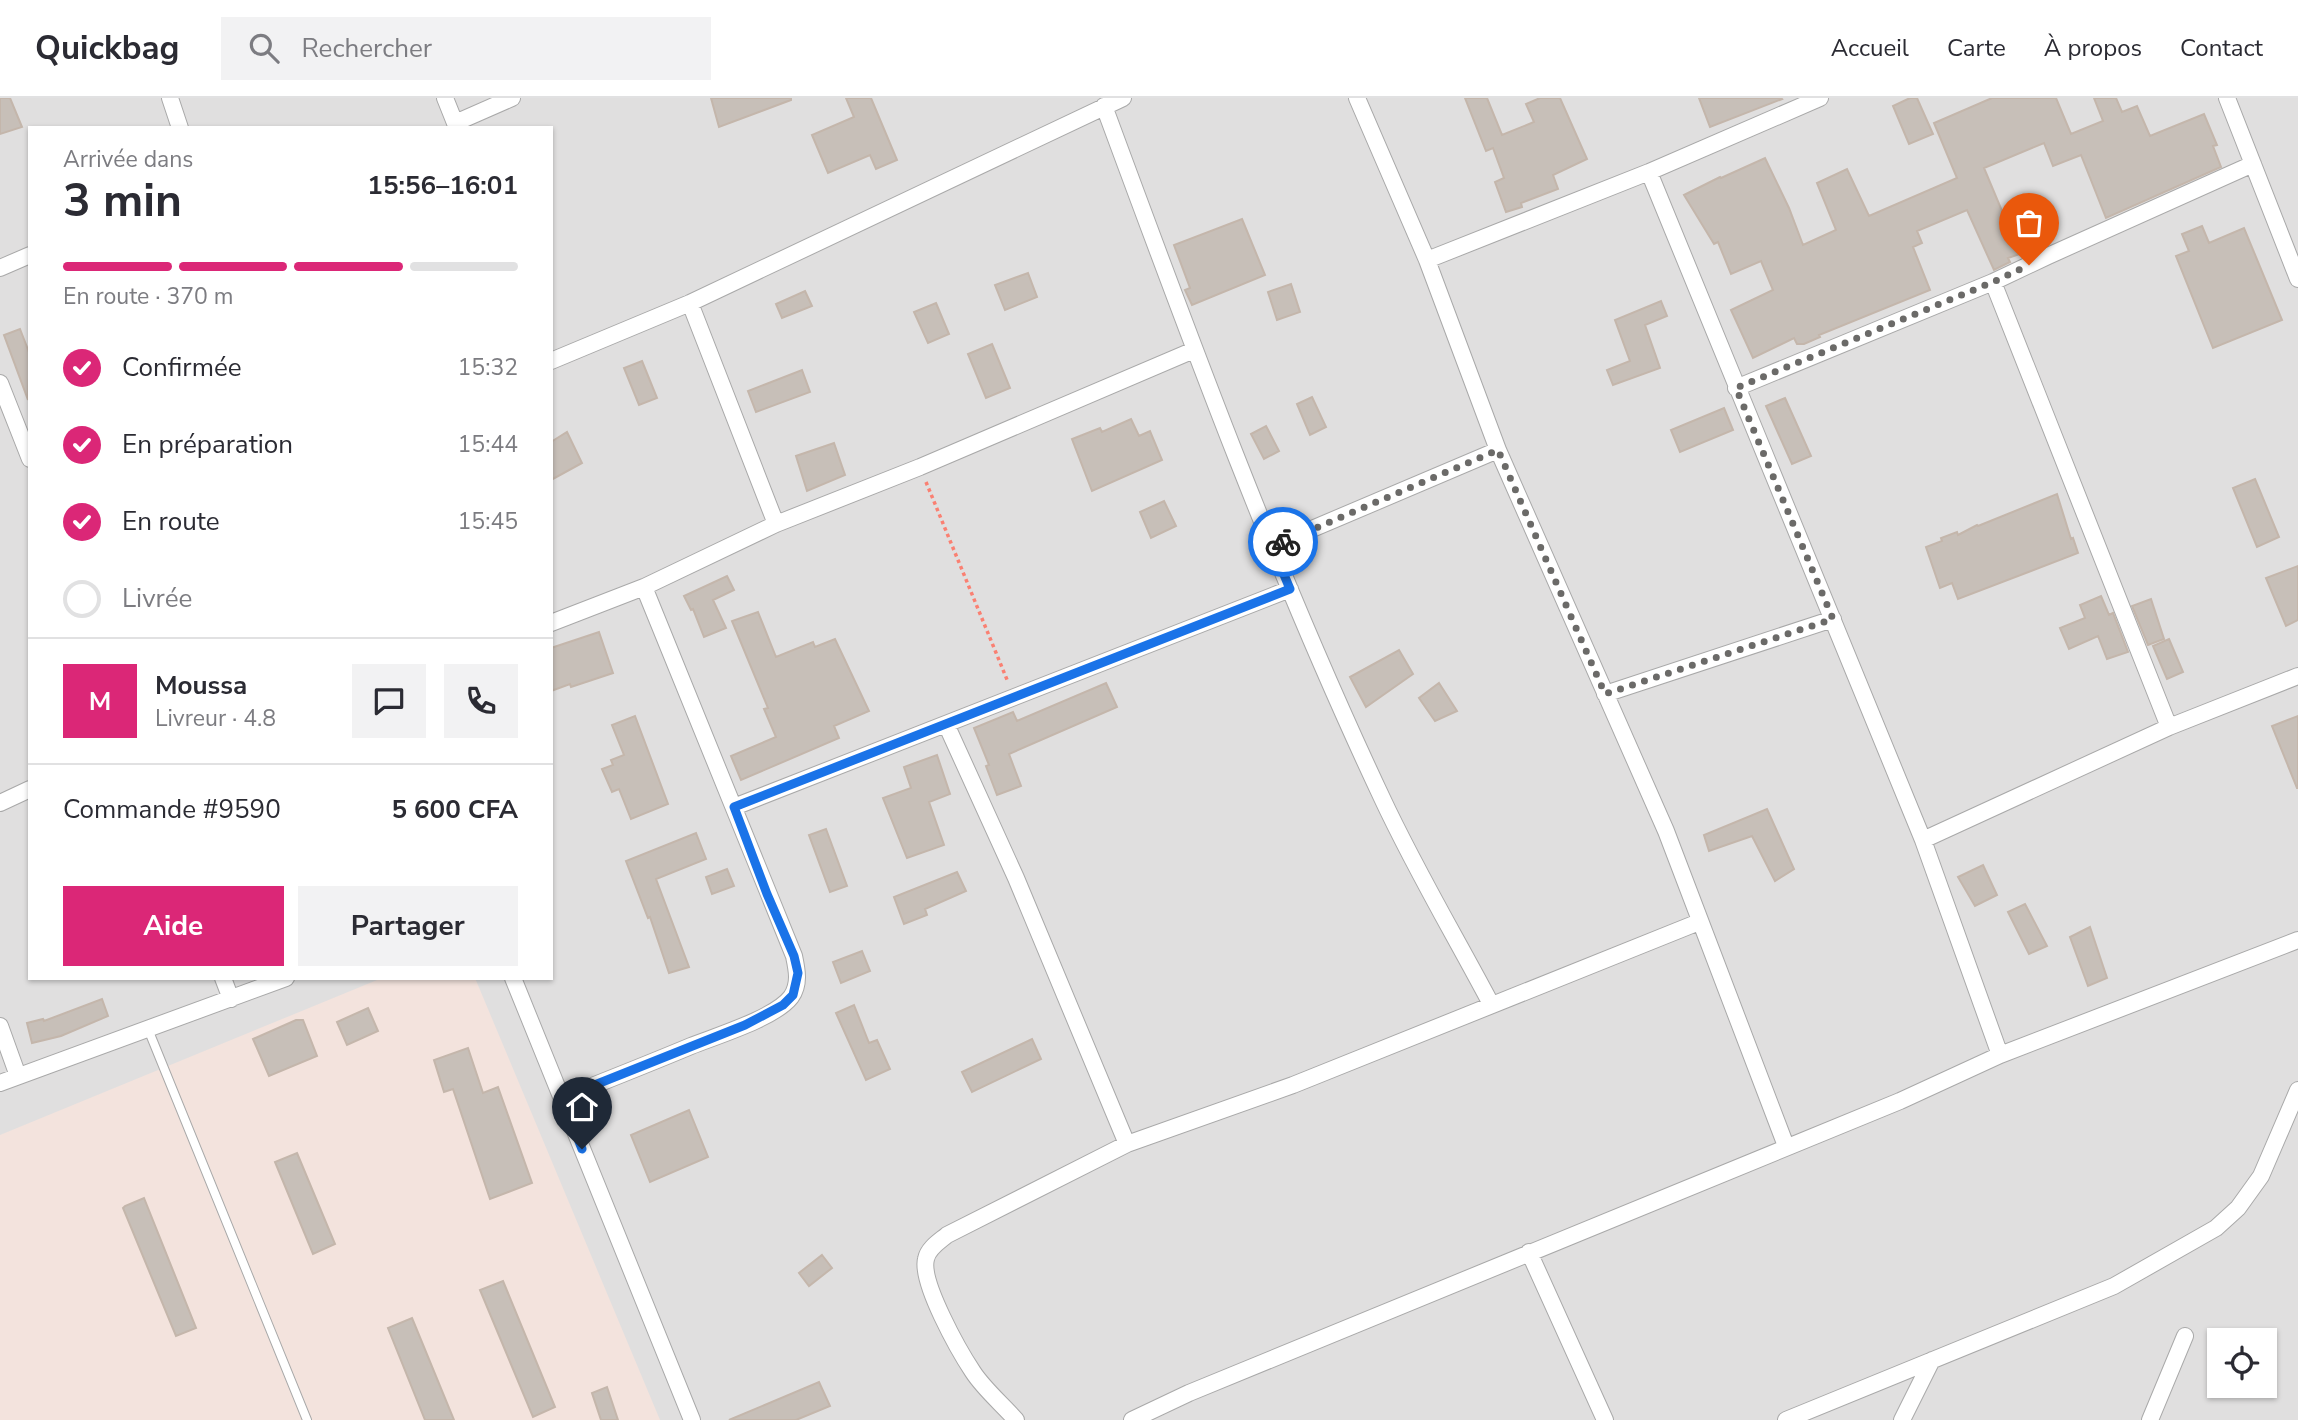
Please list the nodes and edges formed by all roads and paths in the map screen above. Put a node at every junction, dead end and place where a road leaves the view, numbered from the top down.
1 (170, 98) edge
2 (445, 98) edge
3 (512, 98) edge
4 (1123, 98) edge
5 (1357, 98) edge
6 (1820, 98) edge
7 (2227, 98) edge
8 (1104, 106) junction
9 (456, 125) edge
10 (179, 126) edge
11 (2253, 164) junction
12 (1649, 172) junction
13 (28, 256) edge
14 (1427, 260) junction
15 (0, 268) edge
16 (2298, 279) edge
17 (1993, 282) junction
18 (690, 303) junction
19 (1194, 350) junction
20 (553, 359) edge
21 (0, 383) edge
22 (1736, 388) junction
23 (1498, 450) junction
24 (28, 454) edge
25 (920, 467) junction
26 (776, 524) junction
27 (1272, 546) junction
28 (643, 587) junction
29 (1290, 589) junction
30 (1833, 619) junction
31 (553, 622) edge
32 (2298, 676) edge
33 (1605, 694) junction
34 (1014, 697) junction
35 (946, 724) junction
36 (2169, 727) junction
37 (28, 790) edge
38 (0, 803) edge
39 (734, 807) junction
40 (1923, 840) junction
41 (1699, 922) junction
42 (2298, 940) edge
43 (224, 980) edge
44 (281, 980) edge
45 (514, 980) edge
46 (231, 999) junction
47 (1491, 1004) junction
48 (0, 1026) edge
49 (148, 1029) junction
50 (2000, 1055) junction
51 (18, 1076) junction
52 (0, 1083) edge
53 (2298, 1090) edge
54 (562, 1098) junction
55 (1127, 1144) junction
56 (1786, 1146) junction
57 (1529, 1252) junction
58 (2185, 1336) dead end
59 (1932, 1360) junction
60 (307, 1420) edge
61 (692, 1420) edge
62 (1016, 1420) edge
63 (1132, 1420) edge
64 (1605, 1420) edge
65 (1786, 1420) edge
66 (1902, 1420) edge
67 (2150, 1420) edge

1 - 10 street
2 - 9 street
3 - 9 street
4 - 8 street
5 - 14 street
6 - 12 street
7 - 11 street
8 - 18 street
8 - 19 street
11 - 16 street
11 - 17 street
12 - 14 street
12 - 22 street
13 - 15 street
14 - 23 street
17 - 22 street
17 - 36 street
18 - 20 street
18 - 26 street
19 - 25 street
19 - 27 street
21 - 24 street
22 - 30 street
23 - 27 street
23 - 33 street
25 - 26 street
25 - 34 path
26 - 28 street
27 - 29 street
28 - 31 street
28 - 39 street
29 - 34 street
29 - 47 street
30 - 33 street
30 - 40 street
32 - 36 street
33 - 41 street
34 - 35 street
35 - 39 street
35 - 55 street
36 - 40 street
37 - 38 street
39 - 54 street
40 - 50 street
41 - 47 street
41 - 56 street
42 - 50 street
43 - 46 street
44 - 46 street
45 - 54 street
46 - 49 street
47 - 55 street
48 - 51 street
49 - 51 street
49 - 60 lane
50 - 56 street
51 - 52 street
53 - 59 street
54 - 61 street
55 - 62 street
56 - 57 street
57 - 63 street
57 - 64 street
58 - 67 street
59 - 65 street
59 - 66 street

